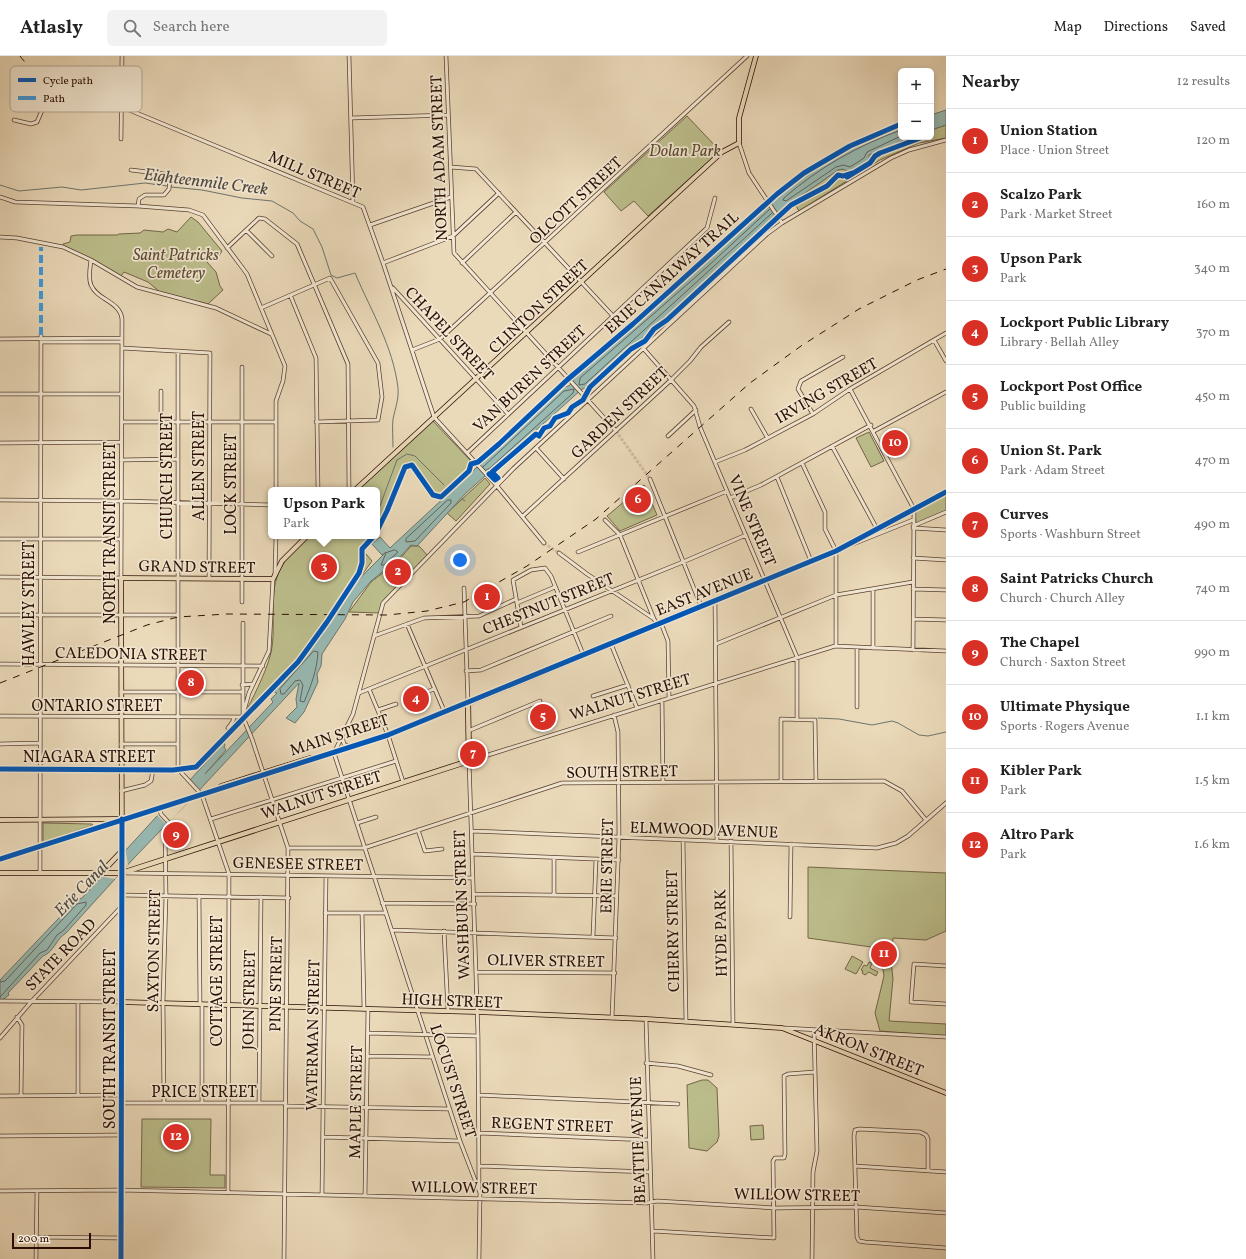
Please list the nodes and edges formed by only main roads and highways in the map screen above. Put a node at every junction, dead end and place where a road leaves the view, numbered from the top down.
1 (756, 56) edge
2 (358, 487) edge
3 (946, 492) edge
4 (304, 539) edge
5 (121, 578) joint
6 (468, 703) junction
7 (469, 761) joint
8 (122, 819) junction
9 (0, 820) edge
10 (122, 849) junction
11 (0, 859) edge
12 (100, 872) junction
13 (122, 872) junction
14 (0, 873) edge
15 (121, 1002) junction
16 (782, 1028) joint
17 (946, 1093) edge
18 (121, 1259) edge

1 - 2 main road, CLINTON STREET
3 - 6 highway, EAST AVENUE
4 - 5 main road, GRAND STREET
5 - 8 main road, NORTH TRANSIT STREET
6 - 7 highway, WASHBURN STREET
6 - 8 main road, MAIN STREET
7 - 13 highway, WALNUT STREET
8 - 9 main road
8 - 10 main road, SOUTH TRANSIT STREET
8 - 11 main road, MAIN STREET
10 - 12 highway
10 - 13 main road, SOUTH TRANSIT STREET
12 - 13 highway
12 - 14 highway
13 - 15 highway, SOUTH TRANSIT STREET
15 - 16 main road, HIGH STREET
15 - 18 highway, SOUTH TRANSIT STREET
16 - 17 main road, AKRON STREET

